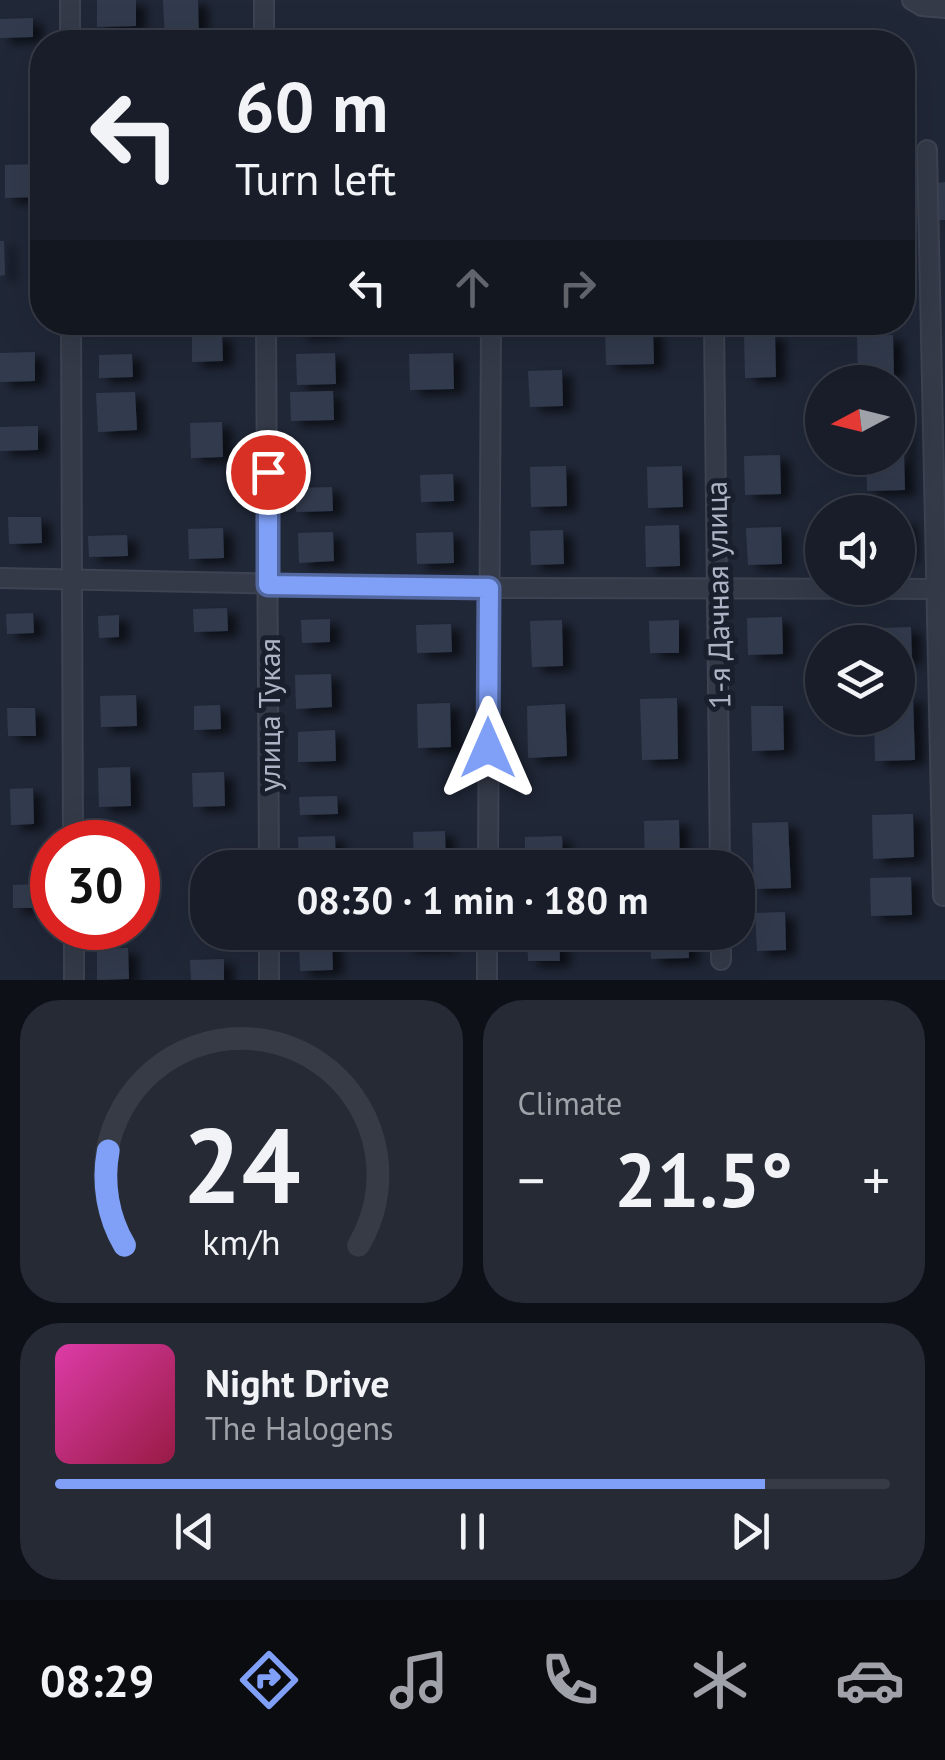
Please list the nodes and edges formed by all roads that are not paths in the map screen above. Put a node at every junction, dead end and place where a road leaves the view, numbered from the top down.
1 (70, 0) edge
2 (264, 0) edge
3 (912, 0) edge
4 (945, 8) edge
5 (70, 30) edge
6 (264, 30) edge
7 (926, 150) dead end
8 (71, 335) edge
9 (266, 335) edge
10 (491, 335) edge
11 (714, 335) edge
12 (0, 578) edge
13 (72, 579) junction
14 (268, 585) junction
15 (489, 588) junction
16 (940, 589) edge
17 (717, 590) junction
18 (73, 820) edge
19 (269, 850) edge
20 (488, 850) edge
21 (720, 850) edge
22 (943, 896) edge
23 (74, 950) edge
24 (269, 950) edge
25 (488, 950) edge
26 (721, 950) edge
27 (721, 960) dead end
28 (74, 980) edge
29 (269, 980) edge
30 (487, 980) edge

1 - 5 street
2 - 6 street
3 - 4 street
7 - 16 street
8 - 13 street
9 - 14 street, улица Тукая
10 - 15 street
11 - 17 street, 1-я Дачная улица
12 - 13 street
13 - 14 street
13 - 18 street
14 - 15 street
14 - 19 street, улица Тукая
15 - 17 street
15 - 20 street
16 - 17 street
16 - 22 street
17 - 21 street, 1-я Дачная улица
23 - 28 street
24 - 29 street
25 - 30 street
26 - 27 street

